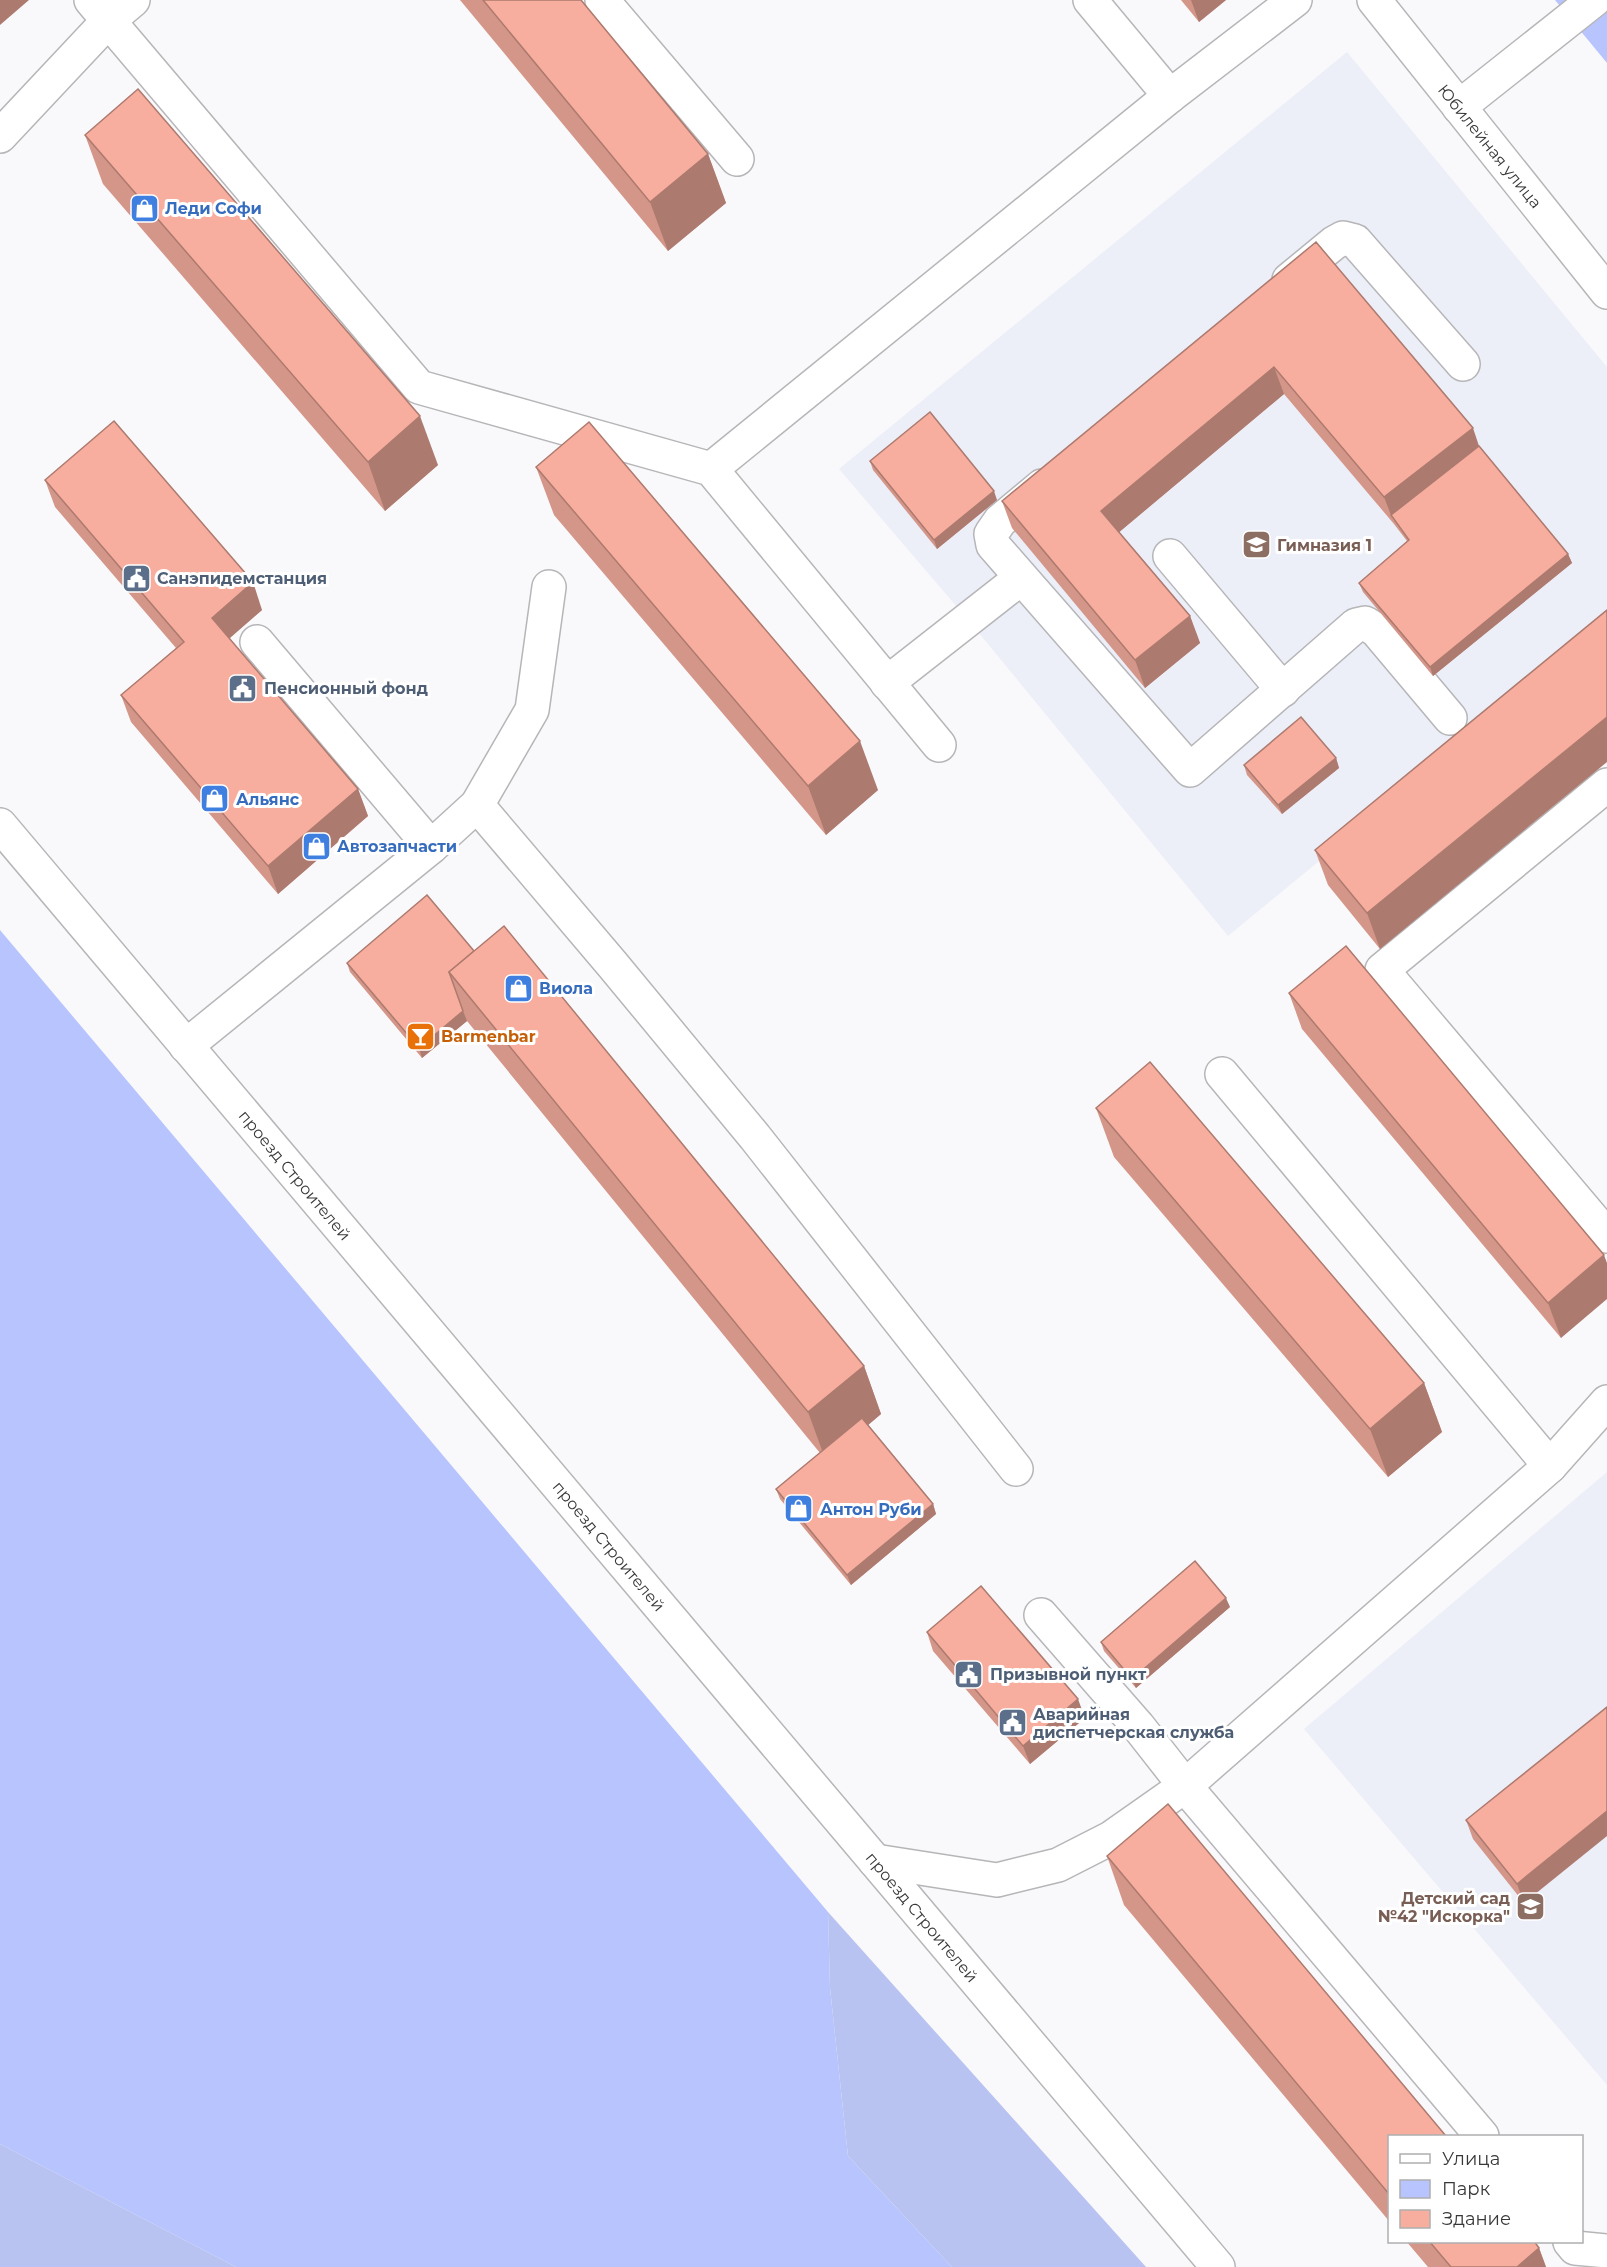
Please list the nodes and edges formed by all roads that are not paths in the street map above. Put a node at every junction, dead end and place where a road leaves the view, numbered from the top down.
1 (133, 0) edge
2 (602, 0) edge
3 (1090, 0) edge
4 (1295, 0) edge
5 (1374, 0) edge
6 (1594, 0) edge
7 (99, 10) edge
8 (1170, 96) junction
9 (1459, 107) junction
10 (0, 136) edge
11 (737, 159) dead end
12 (1607, 292) edge
13 (1270, 296) edge
14 (1463, 364) dead end
15 (1063, 468) edge
16 (711, 469) junction
17 (1170, 556) dead end
18 (1021, 578) junction
19 (549, 587) dead end
20 (257, 642) dead end
21 (887, 683) junction
22 (1283, 690) junction
23 (1450, 718) dead end
24 (939, 746) dead end
25 (1607, 785) edge
26 (477, 805) junction
27 (0, 825) edge
28 (431, 847) junction
29 (186, 1046) junction
30 (1222, 1074) dead end
31 (1607, 1236) edge
32 (1607, 1402) edge
33 (1550, 1466) junction
34 (1016, 1469) dead end
35 (1041, 1615) dead end
36 (1185, 1786) junction
37 (874, 1861) junction
38 (1481, 2135) edge
39 (1571, 2243) edge
40 (1607, 2251) edge
41 (1218, 2267) edge

1 - 7 street
2 - 11 street
3 - 8 street
4 - 8 street
5 - 9 street, Юбилейная улица
6 - 9 street
7 - 10 street
7 - 16 street
8 - 16 street
9 - 12 street, Юбилейная улица
13 - 14 street
15 - 18 street
16 - 21 street
17 - 22 street
18 - 21 street
18 - 22 street
19 - 26 street
20 - 28 street
21 - 24 street
22 - 23 street
25 - 31 street
26 - 28 street
26 - 34 street
27 - 29 street, проезд Строителей
28 - 29 street
29 - 37 street, проезд Строителей
30 - 33 street
32 - 33 street
33 - 36 street
35 - 36 street
36 - 37 street
36 - 38 street
37 - 41 street, проезд Строителей
39 - 40 street

